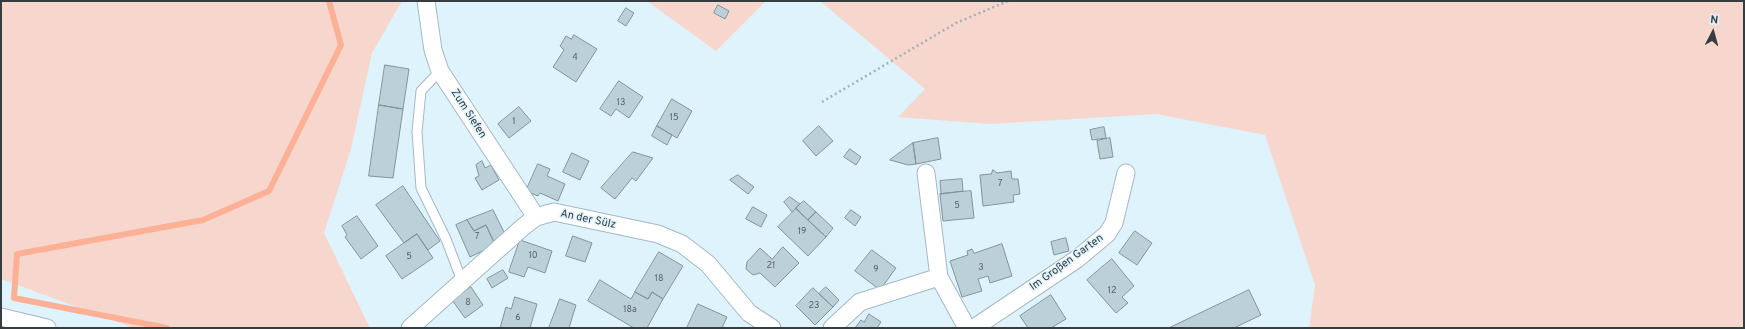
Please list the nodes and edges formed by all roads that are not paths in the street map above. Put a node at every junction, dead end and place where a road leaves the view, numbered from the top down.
1 (426, 1) edge
2 (440, 71) junction
3 (926, 173) dead end
4 (1126, 173) dead end
5 (536, 217) junction
6 (939, 277) junction
7 (462, 281) junction
8 (1, 317) edge
9 (47, 328) edge
10 (410, 328) edge
11 (772, 328) edge
12 (832, 328) edge
13 (967, 328) edge
14 (974, 328) edge

1 - 2 street, Zum Siefen
2 - 5 street, Zum Siefen
2 - 7 lane
3 - 6 street
4 - 14 street, Im Großen Garten
5 - 7 street, An der Sülz
5 - 11 street, An der Sülz
6 - 12 street
6 - 13 street
7 - 10 street, An der Sülz
8 - 9 street

